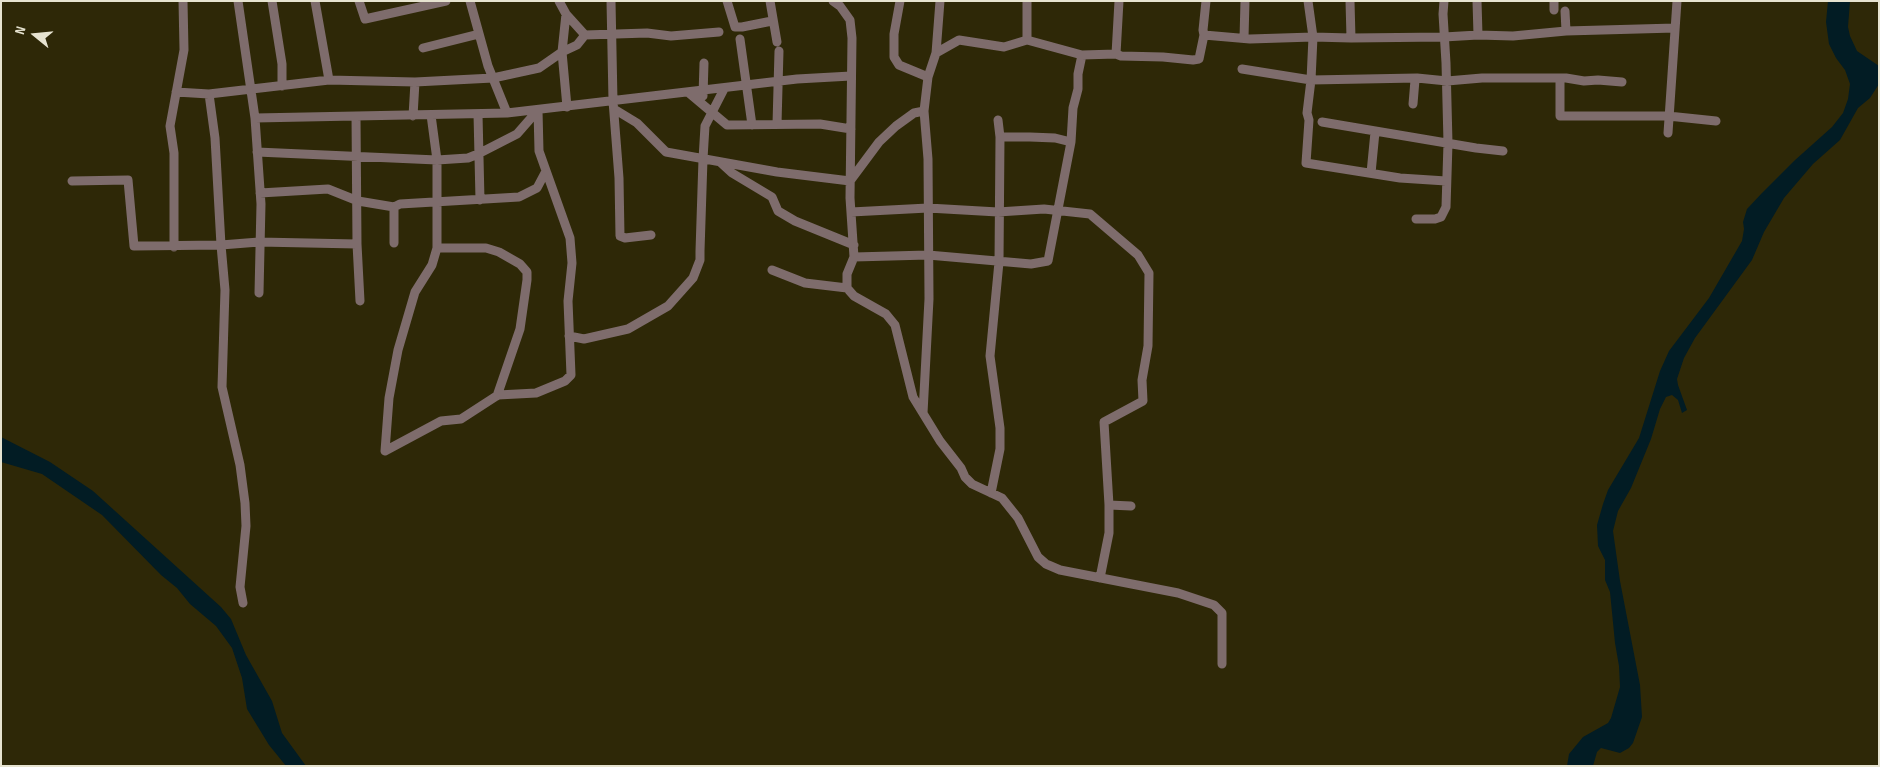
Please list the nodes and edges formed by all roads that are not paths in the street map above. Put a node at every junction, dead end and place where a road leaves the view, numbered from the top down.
1 (183, 1) edge
2 (238, 1) edge
3 (272, 1) edge
4 (315, 1) edge
5 (359, 1) edge
6 (446, 1) edge
7 (470, 1) edge
8 (559, 1) edge
9 (611, 1) edge
10 (727, 1) edge
11 (770, 1) edge
12 (833, 1) edge
13 (900, 1) edge
14 (940, 1) edge
15 (1028, 1) edge
16 (1119, 1) edge
17 (1206, 1) edge
18 (1245, 1) edge
19 (1308, 1) edge
20 (1350, 1) edge
21 (1444, 1) edge
22 (1477, 1) edge
23 (1677, 1) edge
24 (1565, 10) dead end
25 (566, 14) junction
26 (772, 22) junction
27 (1675, 28) junction
28 (1566, 31) junction
29 (719, 32) dead end
30 (612, 33) junction
31 (479, 34) junction
32 (585, 35) junction
33 (1478, 35) junction
34 (1204, 36) junction
35 (1313, 37) junction
36 (1444, 37) junction
37 (1244, 38) junction
38 (1351, 38) junction
39 (740, 39) dead end
40 (1027, 40) junction
41 (424, 48) dead end
42 (562, 52) junction
43 (936, 52) junction
44 (1116, 54) junction
45 (1082, 55) junction
46 (704, 63) dead end
47 (1242, 68) dead end
48 (851, 76) junction
49 (928, 77) junction
50 (492, 78) junction
51 (1560, 79) junction
52 (329, 80) junction
53 (1311, 80) junction
54 (1415, 80) junction
55 (1447, 81) junction
56 (415, 82) junction
57 (778, 82) junction
58 (1622, 82) dead end
59 (282, 86) junction
60 (748, 86) junction
61 (724, 89) junction
62 (251, 90) junction
63 (702, 91) junction
64 (176, 92) junction
65 (689, 92) junction
66 (209, 94) junction
67 (1413, 104) dead end
68 (614, 105) junction
69 (567, 107) junction
70 (709, 109) junction
71 (538, 110) junction
72 (924, 111) junction
73 (507, 113) junction
74 (478, 114) junction
75 (431, 115) junction
76 (356, 116) junction
77 (413, 116) junction
78 (1668, 116) junction
79 (255, 118) junction
80 (998, 120) dead end
81 (1716, 121) dead end
82 (1322, 122) dead end
83 (777, 124) junction
84 (752, 125) junction
85 (850, 129) junction
86 (1375, 132) junction
87 (1668, 133) dead end
88 (1000, 138) junction
89 (1071, 142) junction
90 (1448, 143) junction
91 (1503, 151) dead end
92 (257, 152) junction
93 (478, 154) junction
94 (358, 157) junction
95 (703, 159) junction
96 (437, 160) junction
97 (720, 162) junction
98 (546, 171) junction
99 (1371, 173) junction
100 (72, 181) dead end
101 (850, 181) junction
102 (1446, 181) junction
103 (260, 193) junction
104 (480, 200) junction
105 (358, 201) junction
106 (437, 203) junction
107 (394, 207) junction
108 (928, 208) junction
109 (1059, 210) junction
110 (851, 212) junction
111 (998, 212) junction
112 (1416, 219) dead end
113 (651, 235) dead end
114 (259, 242) junction
115 (394, 243) dead end
116 (357, 244) junction
117 (221, 245) junction
118 (854, 245) junction
119 (174, 247) junction
120 (437, 248) junction
121 (928, 255) junction
122 (854, 258) junction
123 (999, 262) junction
124 (772, 270) dead end
125 (847, 288) junction
126 (259, 292) dead end
127 (360, 301) dead end
128 (569, 336) junction
129 (497, 396) junction
130 (923, 413) junction
131 (991, 493) junction
132 (1109, 506) junction
133 (1131, 506) dead end
134 (1100, 578) junction
135 (243, 603) dead end
136 (1222, 664) dead end

1 - 64 street
2 - 62 street
3 - 59 street
4 - 52 street
5 - 6 street
7 - 31 street
8 - 25 street
9 - 30 street
10 - 26 street
11 - 26 street
12 - 48 street
13 - 49 street
14 - 43 street
15 - 40 street
16 - 44 street
17 - 34 street
18 - 37 street
19 - 35 street
20 - 38 street
21 - 36 street
22 - 33 street
23 - 27 street
24 - 28 street
25 - 32 street
25 - 42 street
26 - 57 street
27 - 28 street
27 - 78 street
28 - 33 street
29 - 30 street
30 - 32 street
30 - 68 street
31 - 41 street
31 - 50 street
32 - 42 street
33 - 36 street
34 - 37 street
34 - 44 street
35 - 37 street
35 - 38 street
35 - 53 street
36 - 38 street
36 - 55 street
39 - 60 street
40 - 43 street
40 - 45 street
42 - 50 street
42 - 69 street
43 - 49 street
44 - 45 street
45 - 89 street
46 - 63 street
47 - 53 street
48 - 57 street
48 - 85 street
49 - 72 street
50 - 56 street
50 - 73 street
51 - 55 street
51 - 58 street
51 - 78 street
52 - 56 street
52 - 59 street
53 - 54 street
53 - 99 street
54 - 55 street
54 - 67 street
55 - 90 street
56 - 77 street
57 - 60 street
57 - 83 street
59 - 62 street
60 - 61 street
60 - 84 street
61 - 63 street
61 - 70 street
62 - 66 street
62 - 79 street
63 - 65 street
63 - 70 street
64 - 66 street
64 - 119 street
65 - 68 street
65 - 70 street
66 - 117 street
68 - 69 street
68 - 95 street
68 - 113 street
69 - 71 street
70 - 84 street
70 - 95 street
71 - 73 street
71 - 93 street
71 - 98 street
72 - 101 street
72 - 108 street
73 - 74 street
74 - 75 street
74 - 93 street
75 - 77 street
75 - 96 street
76 - 77 street
76 - 79 street
76 - 94 street
78 - 81 street
78 - 87 street
79 - 92 street
80 - 88 street
82 - 86 street
83 - 84 street
83 - 85 street
85 - 101 street
86 - 90 street
86 - 99 street
88 - 89 street
88 - 111 street
89 - 109 street
90 - 91 street
90 - 102 street
92 - 94 street
92 - 103 street
93 - 96 street
93 - 104 street
94 - 96 street
94 - 105 street
95 - 97 street
95 - 128 street
96 - 106 street
97 - 101 street
97 - 118 street
98 - 104 street
98 - 128 street
99 - 102 street
100 - 119 street
101 - 110 street
102 - 112 street
103 - 105 street
103 - 114 street
104 - 106 street
105 - 107 street
105 - 116 street
106 - 107 street
106 - 120 street
107 - 115 street
108 - 110 street
108 - 111 street
108 - 121 street
109 - 111 street
109 - 123 street
109 - 132 street
110 - 118 street
111 - 123 street
114 - 116 street
114 - 117 street
114 - 126 street
116 - 127 street
117 - 119 street
117 - 135 street
118 - 122 street
120 - 129 street
120 - 129 street
121 - 122 street
121 - 123 street
121 - 130 street
122 - 125 street
123 - 131 street
124 - 125 street
125 - 130 street
128 - 129 street
130 - 131 street
131 - 134 street
132 - 133 street
132 - 134 street
134 - 136 street

